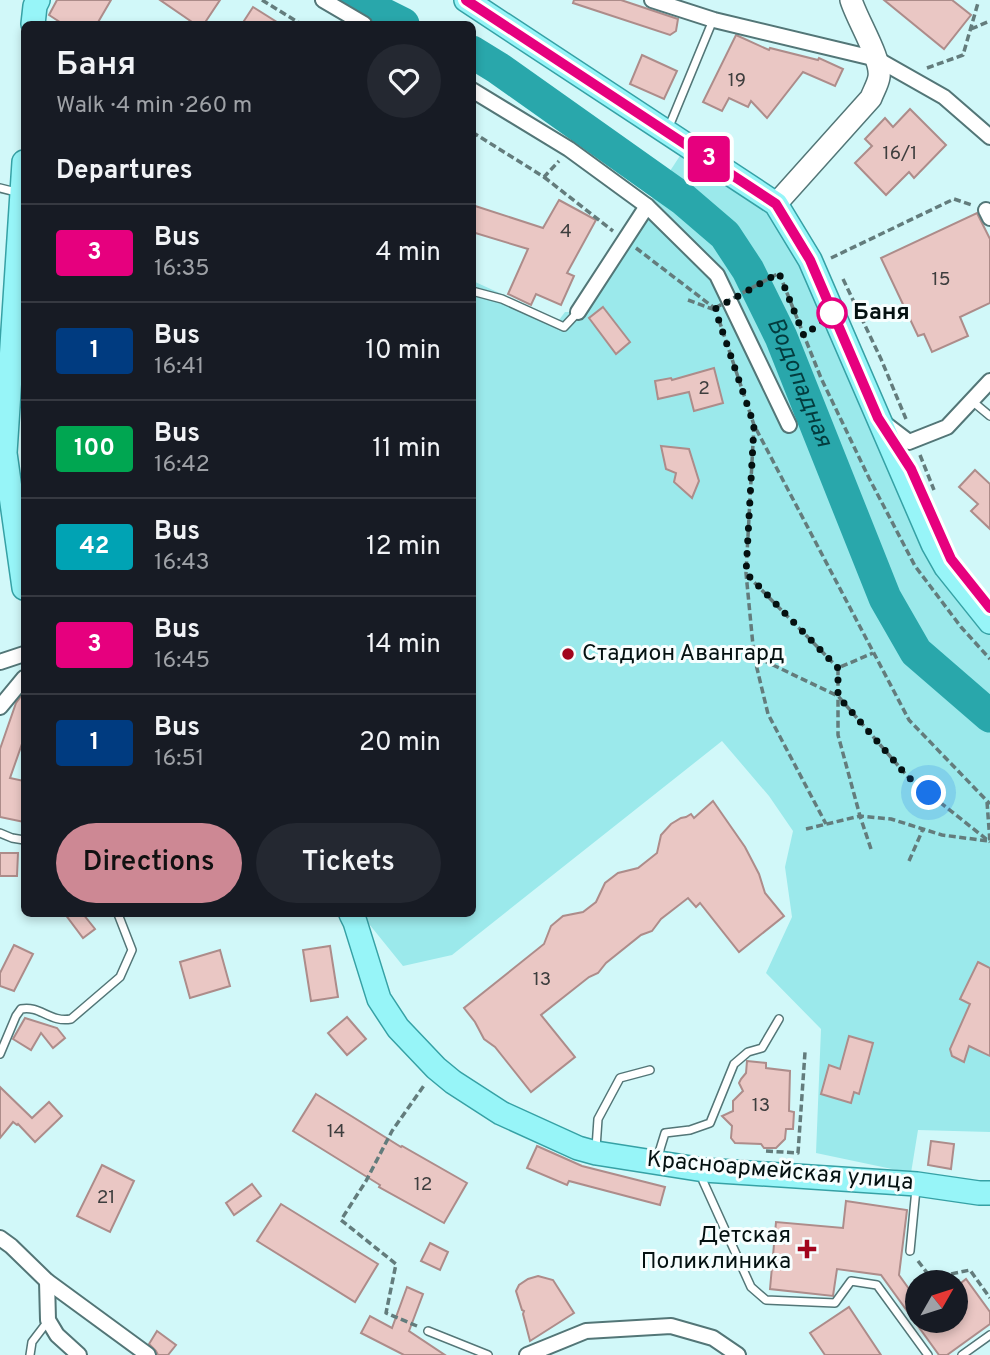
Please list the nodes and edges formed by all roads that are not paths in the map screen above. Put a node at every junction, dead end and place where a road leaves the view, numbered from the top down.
1 (37, 0) edge
2 (323, 0) edge
3 (466, 0) edge
4 (652, 0) edge
5 (851, 0) edge
6 (714, 20) junction
7 (33, 21) edge
8 (359, 21) edge
9 (877, 59) junction
10 (476, 92) edge
11 (667, 132) junction
12 (990, 137) edge
13 (21, 169) edge
14 (11, 191) edge
15 (776, 204) junction
16 (647, 206) junction
17 (476, 292) edge
18 (578, 312) joint
19 (990, 381) edge
20 (972, 401) junction
21 (990, 416) edge
22 (878, 418) junction
23 (789, 425) dead end
24 (2, 453) edge
25 (21, 568) edge
26 (990, 608) edge
27 (990, 622) edge
28 (21, 655) edge
29 (0, 662) edge
30 (21, 681) edge
31 (0, 707) edge
32 (0, 833) edge
33 (21, 839) edge
34 (119, 917) edge
35 (352, 917) edge
36 (779, 1019) dead end
37 (0, 1054) edge
38 (650, 1070) dead end
39 (596, 1153) junction
40 (655, 1163) junction
41 (704, 1170) junction
42 (917, 1184) junction
43 (990, 1193) edge
44 (0, 1229) edge
45 (6, 1242) edge
46 (910, 1251) road end
47 (47, 1281) junction
48 (48, 1320) junction
49 (428, 1331) road end
50 (990, 1335) edge
51 (974, 1352) edge
52 (30, 1355) edge
53 (79, 1355) edge
54 (148, 1355) edge
55 (488, 1355) edge
56 (527, 1355) edge
57 (738, 1355) edge
58 (928, 1355) edge
59 (962, 1355) edge

1 - 7 main road
2 - 8 street
3 - 11 main road
4 - 6 street
5 - 9 main road
6 - 9 street
6 - 11 lane
9 - 12 street
9 - 15 main road
10 - 16 street
11 - 15 main road
13 - 14 main road
14 - 24 main road
15 - 22 main road
16 - 18 street
16 - 23 street
17 - 18 lane
19 - 20 street
20 - 21 lane
20 - 22 street
22 - 26 main road
22 - 27 main road
24 - 25 main road
28 - 29 street
30 - 31 street
32 - 33 lane
34 - 37 lane
35 - 39 main road, Красноармейская улица
36 - 40 lane
38 - 39 lane
39 - 40 main road, Красноармейская улица
40 - 41 main road, Красноармейская улица
41 - 42 main road, Красноармейская улица
41 - 58 lane
42 - 43 main road, Красноармейская улица
42 - 46 lane
44 - 45 lane
45 - 47 street
47 - 48 street
47 - 54 street
48 - 52 lane
48 - 53 street
49 - 55 lane
50 - 51 lane
51 - 59 lane
56 - 57 street

